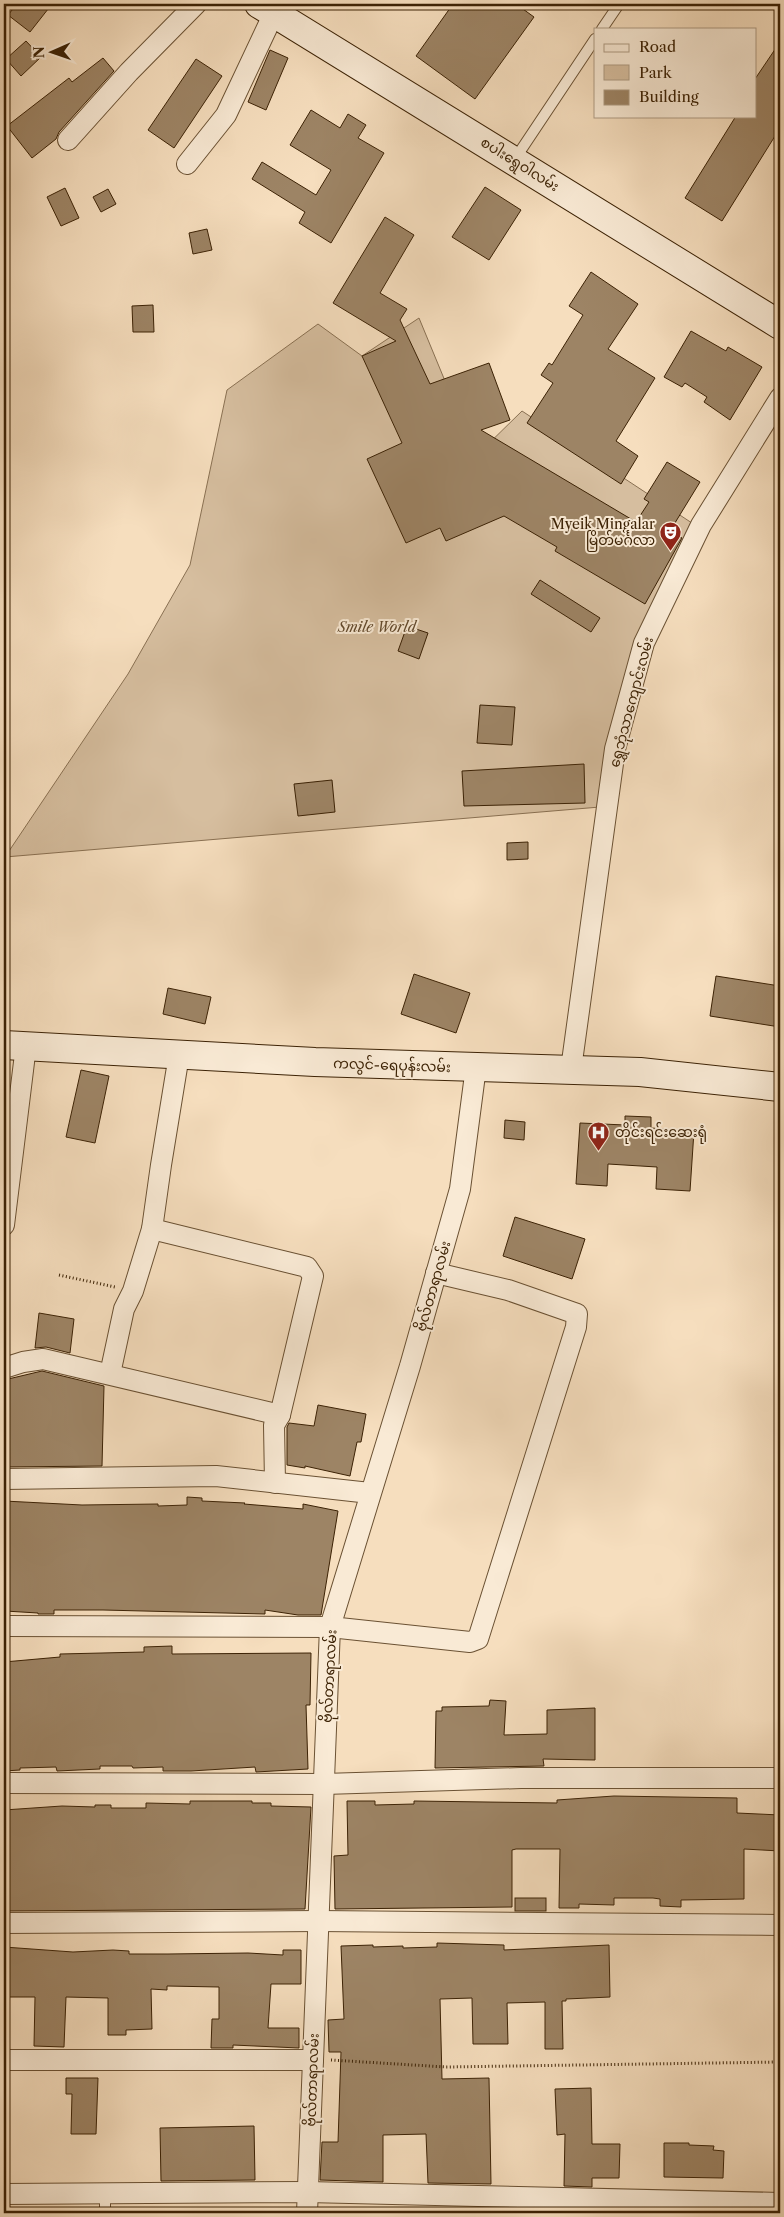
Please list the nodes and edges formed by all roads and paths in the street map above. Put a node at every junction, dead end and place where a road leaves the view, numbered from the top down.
1 (196, 4) edge
2 (619, 4) edge
3 (267, 8) edge
4 (603, 28) edge
5 (594, 40) edge
6 (68, 140) dead end
7 (514, 160) junction
8 (187, 164) dead end
9 (780, 325) edge
10 (780, 398) edge
11 (15, 1046) edge
12 (179, 1055) junction
13 (476, 1067) junction
14 (572, 1069) junction
15 (780, 1087) edge
16 (4, 1225) edge
17 (152, 1229) junction
18 (436, 1273) junction
19 (59, 1275) dead end
20 (133, 1292) junction
21 (4, 1368) edge
22 (110, 1374) junction
23 (280, 1415) junction
24 (4, 1479) edge
25 (275, 1483) junction
26 (370, 1493) junction
27 (4, 1626) edge
28 (330, 1627) junction
29 (780, 1778) edge
30 (4, 1783) edge
31 (324, 1784) junction
32 (318, 1921) junction
33 (4, 1923) edge
34 (780, 1926) edge
35 (4, 2060) edge
36 (312, 2060) junction
37 (780, 2062) edge
38 (307, 2192) junction
39 (105, 2193) junction
40 (4, 2194) edge
41 (780, 2203) edge
42 (105, 2213) edge
43 (308, 2213) edge

1 - 6 street
2 - 4 lane
3 - 7 street, စပါးရွေဝါလမ်း
3 - 8 street
5 - 7 lane
7 - 9 street, စပါးရွေဝါလမ်း
10 - 14 street, ရွှေဘုံသာကျောင်းလမ်း
11 - 12 street, ကလွင်-ရေပုန်းလမ်း
11 - 16 street
12 - 13 street, ကလွင်-ရေပုန်းလမ်း
12 - 17 street
13 - 14 street, ကလွင်-ရေပုန်းလမ်း
13 - 18 street, ဗိုလ်တာရာလမ်း
14 - 15 street, ကလွင်-ရေပုန်းလမ်း
17 - 20 street
17 - 23 street
18 - 26 street, ဗိုလ်တာရာလမ်း
18 - 28 street
19 - 20 path
20 - 22 street
21 - 22 street
22 - 23 street
23 - 25 street
24 - 25 street
25 - 26 street
26 - 28 street, ဗိုလ်တာရာလမ်း
27 - 28 street
28 - 31 street, ဗိုလ်တာရာလမ်း
29 - 31 street
30 - 31 street
31 - 32 street, ဗိုလ်တာရာလမ်း
32 - 33 street
32 - 34 street
32 - 36 street, ဗိုလ်တာရာလမ်း
35 - 36 street
36 - 37 path
36 - 38 street, ဗိုလ်တာရာလမ်း
38 - 39 street
38 - 41 street
38 - 43 street, ဗိုလ်တာရာလမ်း
39 - 40 street
39 - 42 lane

